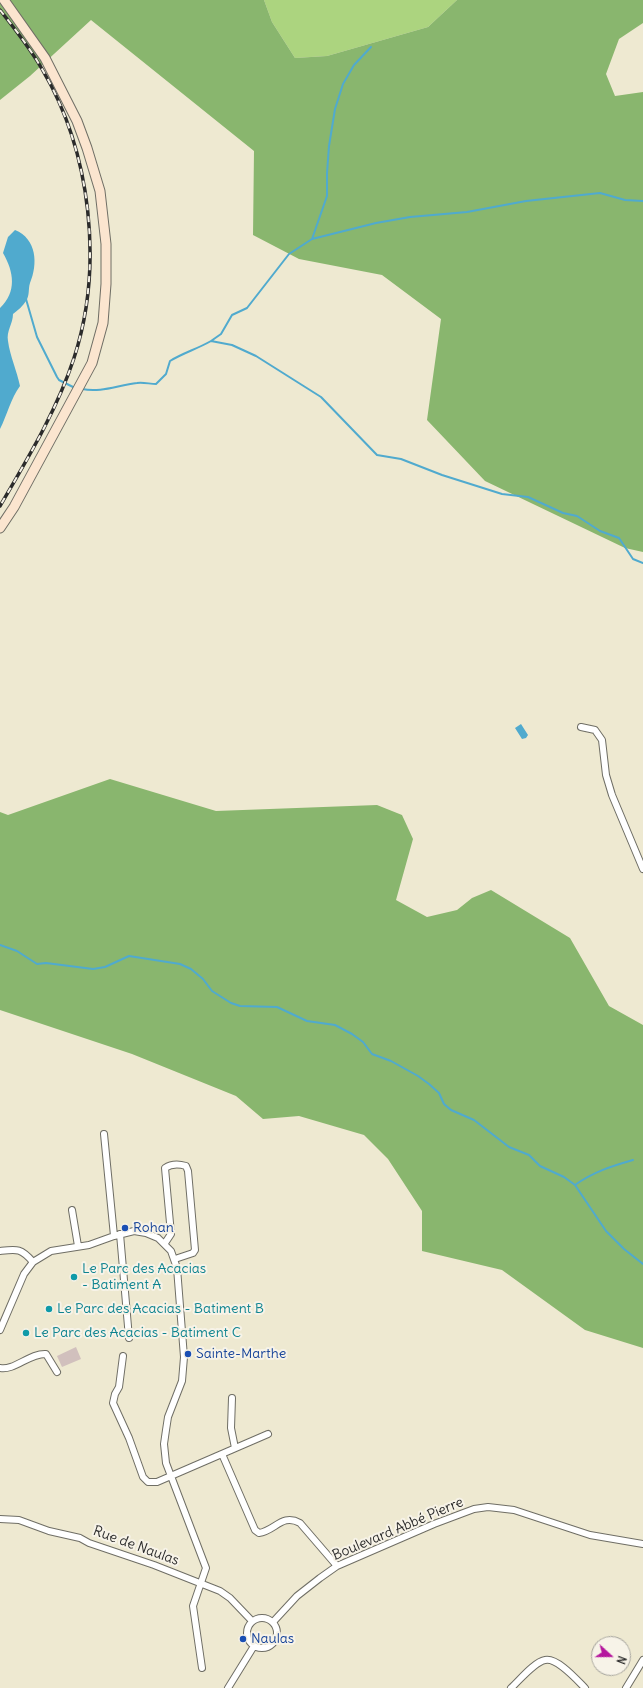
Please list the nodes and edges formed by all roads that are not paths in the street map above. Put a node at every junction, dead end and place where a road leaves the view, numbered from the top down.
1 (4, 0) edge
2 (0, 528) edge
3 (581, 728) dead end
4 (643, 869) edge
5 (104, 1134) dead end
6 (72, 1210) dead end
7 (117, 1235) junction
8 (165, 1243) junction
9 (78, 1246) junction
10 (0, 1251) edge
11 (174, 1259) junction
12 (33, 1262) junction
13 (0, 1330) edge
14 (129, 1338) dead end
15 (124, 1356) dead end
16 (0, 1368) edge
17 (56, 1372) dead end
18 (232, 1398) dead end
19 (268, 1434) dead end
20 (235, 1448) junction
21 (222, 1454) junction
22 (170, 1477) junction
23 (0, 1519) edge
24 (643, 1544) edge
25 (337, 1566) junction
26 (202, 1583) junction
27 (252, 1621) junction
28 (273, 1622) junction
29 (254, 1646) junction
30 (643, 1660) edge
31 (202, 1668) dead end
32 (228, 1688) edge
33 (511, 1688) edge
34 (584, 1688) edge
35 (626, 1688) edge

1 - 2 main road
3 - 4 street
5 - 7 street
6 - 9 street
7 - 8 street
7 - 9 street
7 - 14 street
8 - 11 street
8 - 11 street
9 - 12 street
10 - 12 street
11 - 22 street
12 - 13 street
15 - 22 street
16 - 17 street
18 - 20 street
19 - 20 street
20 - 21 street
21 - 22 street
21 - 25 street
22 - 26 street
23 - 26 street, Rue de Naulas
24 - 25 street, Boulevard Abbé Pierre
25 - 28 street, Boulevard Abbé Pierre
26 - 27 street, Rue de Naulas
26 - 31 street
27 - 28 street
27 - 29 street
28 - 29 street
29 - 32 street
30 - 35 street
33 - 34 street

